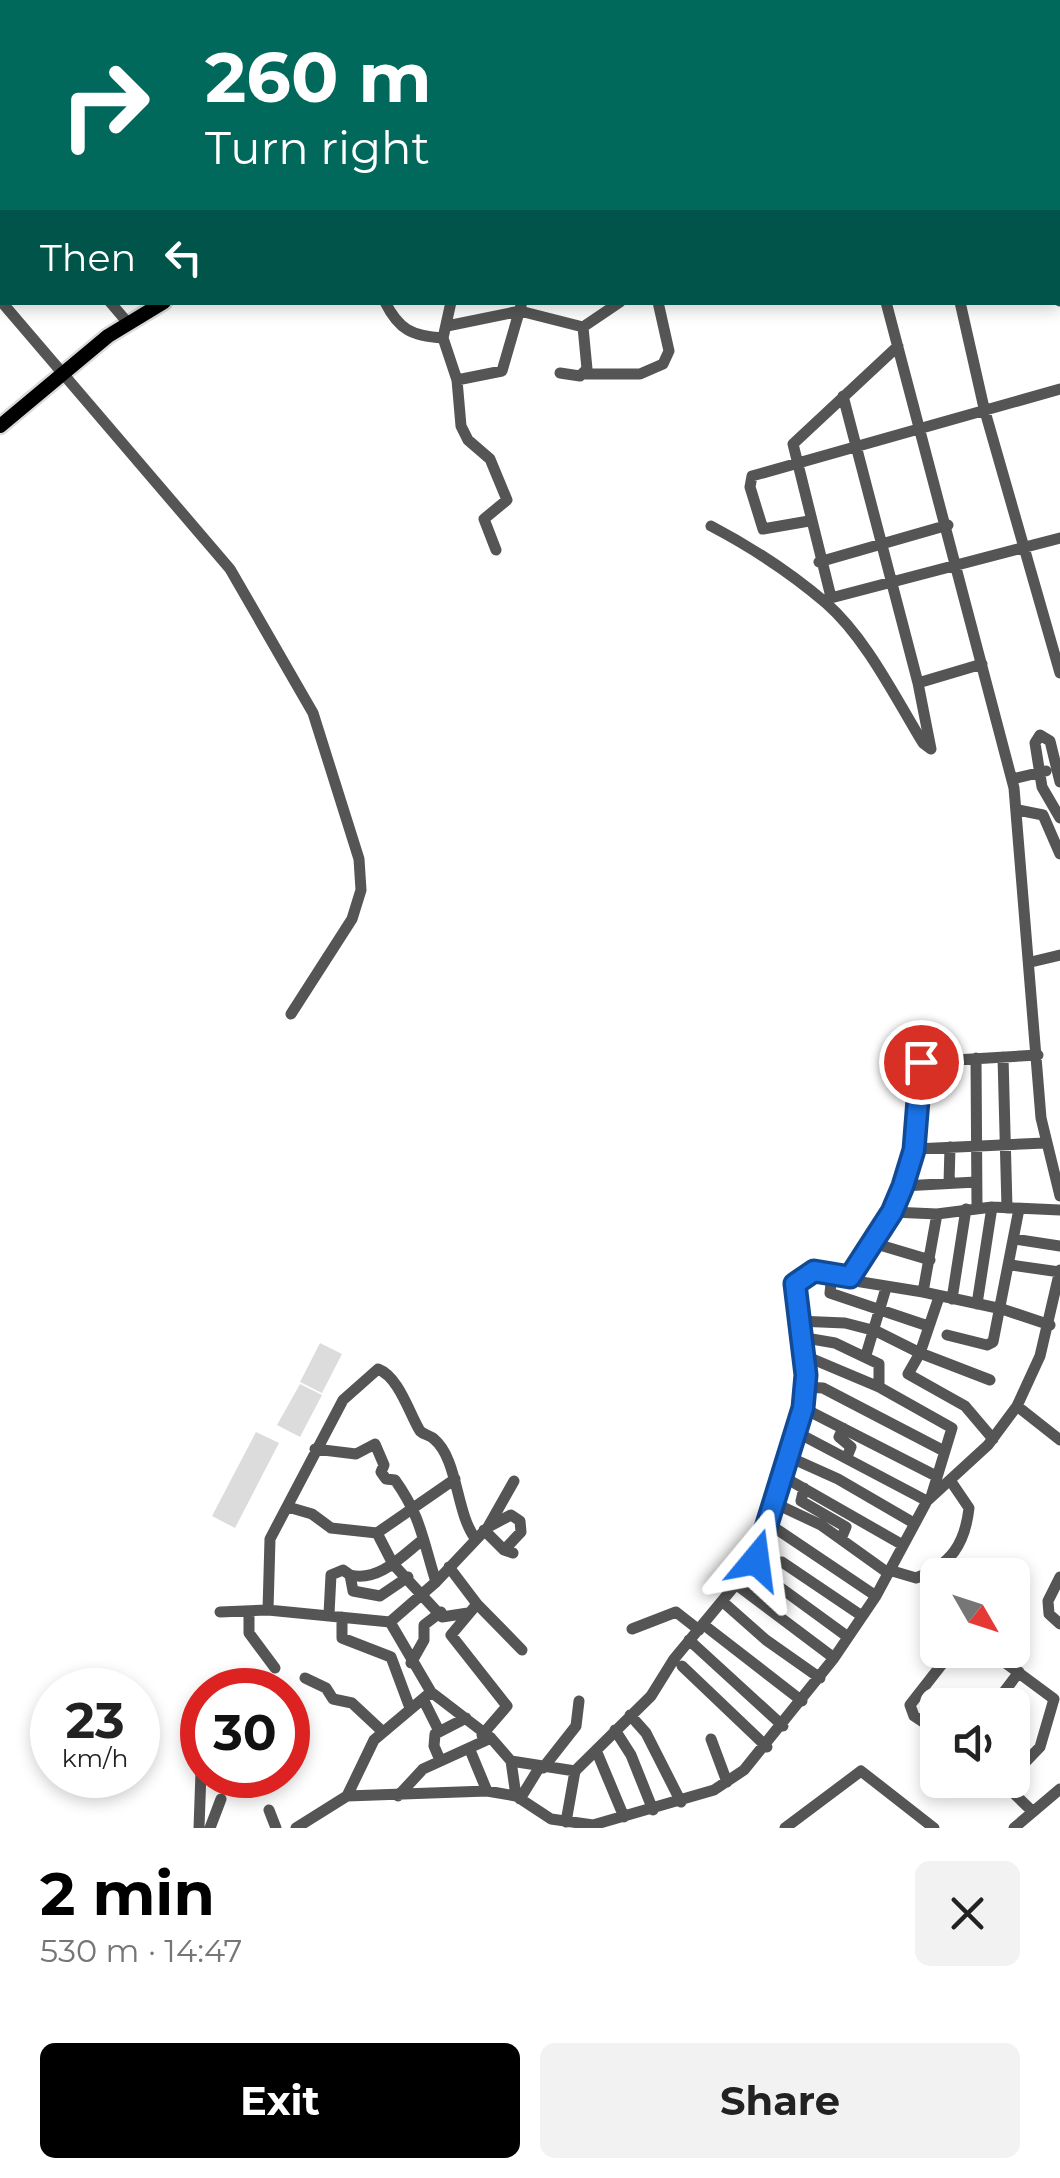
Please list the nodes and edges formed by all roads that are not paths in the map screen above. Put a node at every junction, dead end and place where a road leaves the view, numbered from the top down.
1 (4, 305) edge
2 (112, 305) edge
3 (159, 305) edge
4 (387, 305) edge
5 (450, 305) edge
6 (611, 305) edge
7 (659, 305) edge
8 (887, 305) edge
9 (961, 305) edge
10 (521, 307) edge
11 (128, 324) junction
12 (583, 328) junction
13 (445, 332) junction
14 (898, 346) junction
15 (64, 372) junction
16 (560, 374) dead end
17 (584, 374) junction
18 (458, 380) junction
19 (1060, 389) edge
20 (843, 396) junction
21 (984, 408) junction
22 (0, 426) edge
23 (920, 428) junction
24 (857, 445) junction
25 (796, 461) junction
26 (809, 521) junction
27 (948, 525) junction
28 (711, 526) dead end
29 (1060, 538) edge
30 (884, 543) junction
31 (1024, 547) junction
32 (496, 550) dead end
33 (819, 562) junction
34 (956, 566) junction
35 (894, 582) junction
36 (827, 598) junction
37 (982, 664) junction
38 (1060, 673) edge
39 (918, 683) junction
40 (1041, 772) junction
41 (1059, 773) edge
42 (1012, 780) junction
43 (1018, 810) junction
44 (1060, 818) edge
45 (1060, 854) edge
46 (1060, 956) edge
47 (1031, 962) junction
48 (291, 1014) dead end
49 (1038, 1055) junction
50 (1003, 1057) junction
51 (976, 1058) junction
52 (1045, 1143) junction
53 (976, 1146) junction
54 (1004, 1146) junction
55 (950, 1147) junction
56 (914, 1150) junction
57 (950, 1182) junction
58 (976, 1182) junction
59 (903, 1186) junction
60 (1060, 1196) edge
61 (992, 1207) junction
62 (1013, 1208) junction
63 (972, 1209) junction
64 (1060, 1210) edge
65 (892, 1212) junction
66 (937, 1214) junction
67 (1014, 1240) junction
68 (873, 1243) junction
69 (1060, 1246) edge
70 (930, 1260) junction
71 (1010, 1265) junction
72 (1060, 1271) edge
73 (832, 1274) junction
74 (850, 1277) junction
75 (886, 1288) junction
76 (923, 1292) junction
77 (945, 1298) junction
78 (977, 1304) junction
79 (880, 1309) junction
80 (1002, 1309) junction
81 (797, 1321) junction
82 (928, 1326) junction
83 (1050, 1326) junction
84 (876, 1332) junction
85 (947, 1335) dead end
86 (800, 1337) junction
87 (920, 1353) junction
88 (804, 1355) junction
89 (866, 1356) junction
90 (990, 1380) dead end
91 (804, 1387) junction
92 (879, 1387) junction
93 (1018, 1406) junction
94 (803, 1408) junction
95 (843, 1428) junction
96 (798, 1432) junction
97 (992, 1439) junction
98 (1060, 1440) edge
99 (315, 1449) junction
100 (944, 1451) junction
101 (789, 1457) junction
102 (847, 1457) junction
103 (782, 1476) junction
104 (936, 1476) junction
105 (455, 1478) junction
106 (950, 1480) junction
107 (514, 1481) dead end
108 (804, 1488) junction
109 (929, 1499) junction
110 (772, 1502) junction
111 (288, 1506) junction
112 (416, 1508) junction
113 (766, 1522) junction
114 (912, 1522) junction
115 (482, 1532) junction
116 (377, 1533) junction
117 (840, 1539) junction
118 (421, 1542) junction
119 (901, 1544) junction
120 (861, 1554) junction
121 (782, 1562) dead end
122 (394, 1564) junction
123 (449, 1566) junction
124 (752, 1568) junction
125 (888, 1571) junction
126 (350, 1575) junction
127 (850, 1576) junction
128 (408, 1577) junction
129 (1060, 1577) edge
130 (436, 1582) junction
131 (737, 1585) junction
132 (424, 1592) junction
133 (876, 1596) junction
134 (724, 1602) junction
135 (472, 1609) junction
136 (268, 1610) junction
137 (249, 1611) junction
138 (220, 1612) dead end
139 (440, 1612) junction
140 (335, 1615) junction
141 (862, 1616) junction
142 (390, 1622) junction
143 (1060, 1624) edge
144 (701, 1628) junction
145 (632, 1629) dead end
146 (848, 1638) junction
147 (688, 1640) junction
148 (522, 1650) dead end
149 (834, 1658) junction
150 (411, 1663) junction
151 (682, 1666) dead end
152 (275, 1668) dead end
153 (939, 1668) edge
154 (1014, 1668) edge
155 (1020, 1672) junction
156 (820, 1678) junction
157 (310, 1680) edge
158 (923, 1688) edge
159 (1007, 1688) edge
160 (920, 1691) edge
161 (427, 1695) junction
162 (579, 1701) dead end
163 (802, 1701) junction
164 (410, 1708) junction
165 (630, 1715) junction
166 (466, 1718) junction
167 (920, 1720) edge
168 (782, 1726) junction
169 (615, 1730) junction
170 (382, 1731) junction
171 (439, 1731) junction
172 (487, 1737) junction
173 (711, 1739) dead end
174 (767, 1747) junction
175 (470, 1750) junction
176 (596, 1750) junction
177 (1030, 1757) edge
178 (440, 1760) junction
179 (511, 1761) junction
180 (541, 1768) junction
181 (575, 1771) junction
182 (727, 1782) junction
183 (1060, 1789) edge
184 (487, 1790) junction
185 (348, 1796) junction
186 (398, 1796) junction
187 (200, 1798) edge
188 (518, 1798) junction
189 (1021, 1798) edge
190 (222, 1799) dead end
191 (681, 1802) junction
192 (269, 1810) dead end
193 (653, 1810) junction
194 (1032, 1812) junction
195 (624, 1818) junction
196 (566, 1822) junction
197 (930, 1826) edge
198 (199, 1828) edge
199 (210, 1828) edge
200 (276, 1828) edge
201 (296, 1828) edge
202 (785, 1828) edge
203 (1014, 1828) edge

1 - 15 street
2 - 11 street
3 - 11 main road
4 - 13 street
5 - 13 street
6 - 12 street
7 - 17 street
8 - 14 street
9 - 21 street
10 - 12 street
10 - 13 street
10 - 18 street
11 - 15 main road
12 - 17 street
13 - 18 street
14 - 20 street
14 - 23 street
15 - 22 main road
15 - 48 street
16 - 17 street
18 - 32 street
19 - 21 street
20 - 24 street
20 - 25 street
21 - 23 street
21 - 31 street
23 - 24 street
23 - 27 street
24 - 25 street
24 - 30 street
25 - 26 street
25 - 26 street
26 - 33 street
27 - 30 street
27 - 34 street
28 - 36 street
29 - 31 street
30 - 33 street
30 - 35 street
31 - 34 street
31 - 38 street
33 - 36 street
34 - 35 street
34 - 37 street
35 - 36 street
35 - 39 street
36 - 39 street
37 - 39 street
37 - 42 street
40 - 41 street
40 - 41 street
40 - 42 street
40 - 44 street
42 - 43 street
43 - 45 street
43 - 47 street
46 - 47 street
47 - 49 street
49 - 50 street
49 - 52 street
50 - 51 street
50 - 54 street
51 - 53 street
51 - 56 street
52 - 54 street
52 - 60 street
53 - 54 street
53 - 55 street
53 - 58 street
54 - 62 street
55 - 56 street
55 - 57 street
56 - 59 street
57 - 58 street
57 - 59 street
58 - 63 street
59 - 65 street
61 - 62 street
61 - 63 street
61 - 78 street
62 - 64 street
62 - 67 street
63 - 66 street
63 - 77 street
65 - 66 street
65 - 68 street
66 - 70 street
67 - 69 street
67 - 71 street
68 - 70 street
68 - 74 street
70 - 76 street
71 - 72 street
71 - 80 street
72 - 83 street
73 - 74 street
73 - 79 street
73 - 81 street
74 - 75 street
75 - 76 street
75 - 79 street
76 - 77 street
77 - 78 street
77 - 82 street
78 - 80 street
79 - 82 street
79 - 84 street
80 - 83 street
80 - 85 street
81 - 84 street
81 - 86 street
82 - 87 street
83 - 93 street
84 - 87 street
84 - 89 street
86 - 88 street
86 - 89 street
87 - 90 street
87 - 97 street
88 - 91 street
88 - 92 street
89 - 92 street
91 - 94 street
91 - 100 street
92 - 100 street
93 - 97 street
93 - 98 street
94 - 95 street
94 - 96 street
95 - 102 street
95 - 104 street
96 - 101 street
96 - 102 street
97 - 106 street
99 - 105 street
99 - 111 street
99 - 112 street
100 - 104 street
101 - 103 street
101 - 114 street
102 - 109 street
103 - 108 street
103 - 110 street
104 - 109 street
105 - 112 street
105 - 115 street
106 - 109 street
106 - 125 street
107 - 115 street
108 - 117 street
108 - 119 street
109 - 114 street
110 - 113 street
110 - 117 street
111 - 116 street
111 - 136 street
112 - 116 street
112 - 118 street
113 - 124 street
113 - 127 street
114 - 119 street
115 - 115 street
115 - 123 street
116 - 122 street
117 - 120 street
118 - 122 street
118 - 130 street
119 - 125 street
120 - 125 street
120 - 127 street
121 - 141 street
122 - 126 street
122 - 128 street
123 - 130 street
123 - 135 street
124 - 131 street
124 - 146 street
125 - 133 street
126 - 128 street
126 - 140 street
127 - 133 street
128 - 132 street
129 - 143 street
130 - 132 street
131 - 134 street
131 - 149 street
132 - 139 street
132 - 142 street
133 - 141 street
134 - 144 street
134 - 156 street
135 - 139 street
135 - 148 street
135 - 172 street
136 - 137 street
136 - 140 street
137 - 138 street
137 - 152 street
139 - 150 street
140 - 142 street
140 - 164 street
141 - 146 street
142 - 150 street
144 - 145 street
144 - 147 street
144 - 163 street
146 - 149 street
147 - 165 street
147 - 168 street
149 - 156 street
150 - 161 street
151 - 174 street
153 - 158 street
154 - 155 street
155 - 159 street
155 - 177 street
156 - 163 street
157 - 170 street
160 - 167 street
161 - 164 street
161 - 166 street
161 - 171 street
162 - 180 street
163 - 168 street
164 - 170 street
165 - 169 street
165 - 191 street
166 - 171 street
166 - 172 street
168 - 174 street
169 - 176 street
169 - 193 street
170 - 185 street
171 - 178 street
172 - 175 street
172 - 179 street
173 - 182 street
174 - 182 street
175 - 178 street
175 - 184 street
176 - 181 street
176 - 195 street
178 - 186 street
179 - 180 street
179 - 188 street
180 - 181 street
180 - 188 street
181 - 196 street
182 - 191 street
183 - 194 street
184 - 186 street
184 - 188 street
185 - 186 street
185 - 201 street
187 - 198 street
188 - 196 street
189 - 194 street
190 - 199 street
191 - 193 street
192 - 200 street
193 - 195 street
194 - 203 street
195 - 196 street
197 - 202 street

